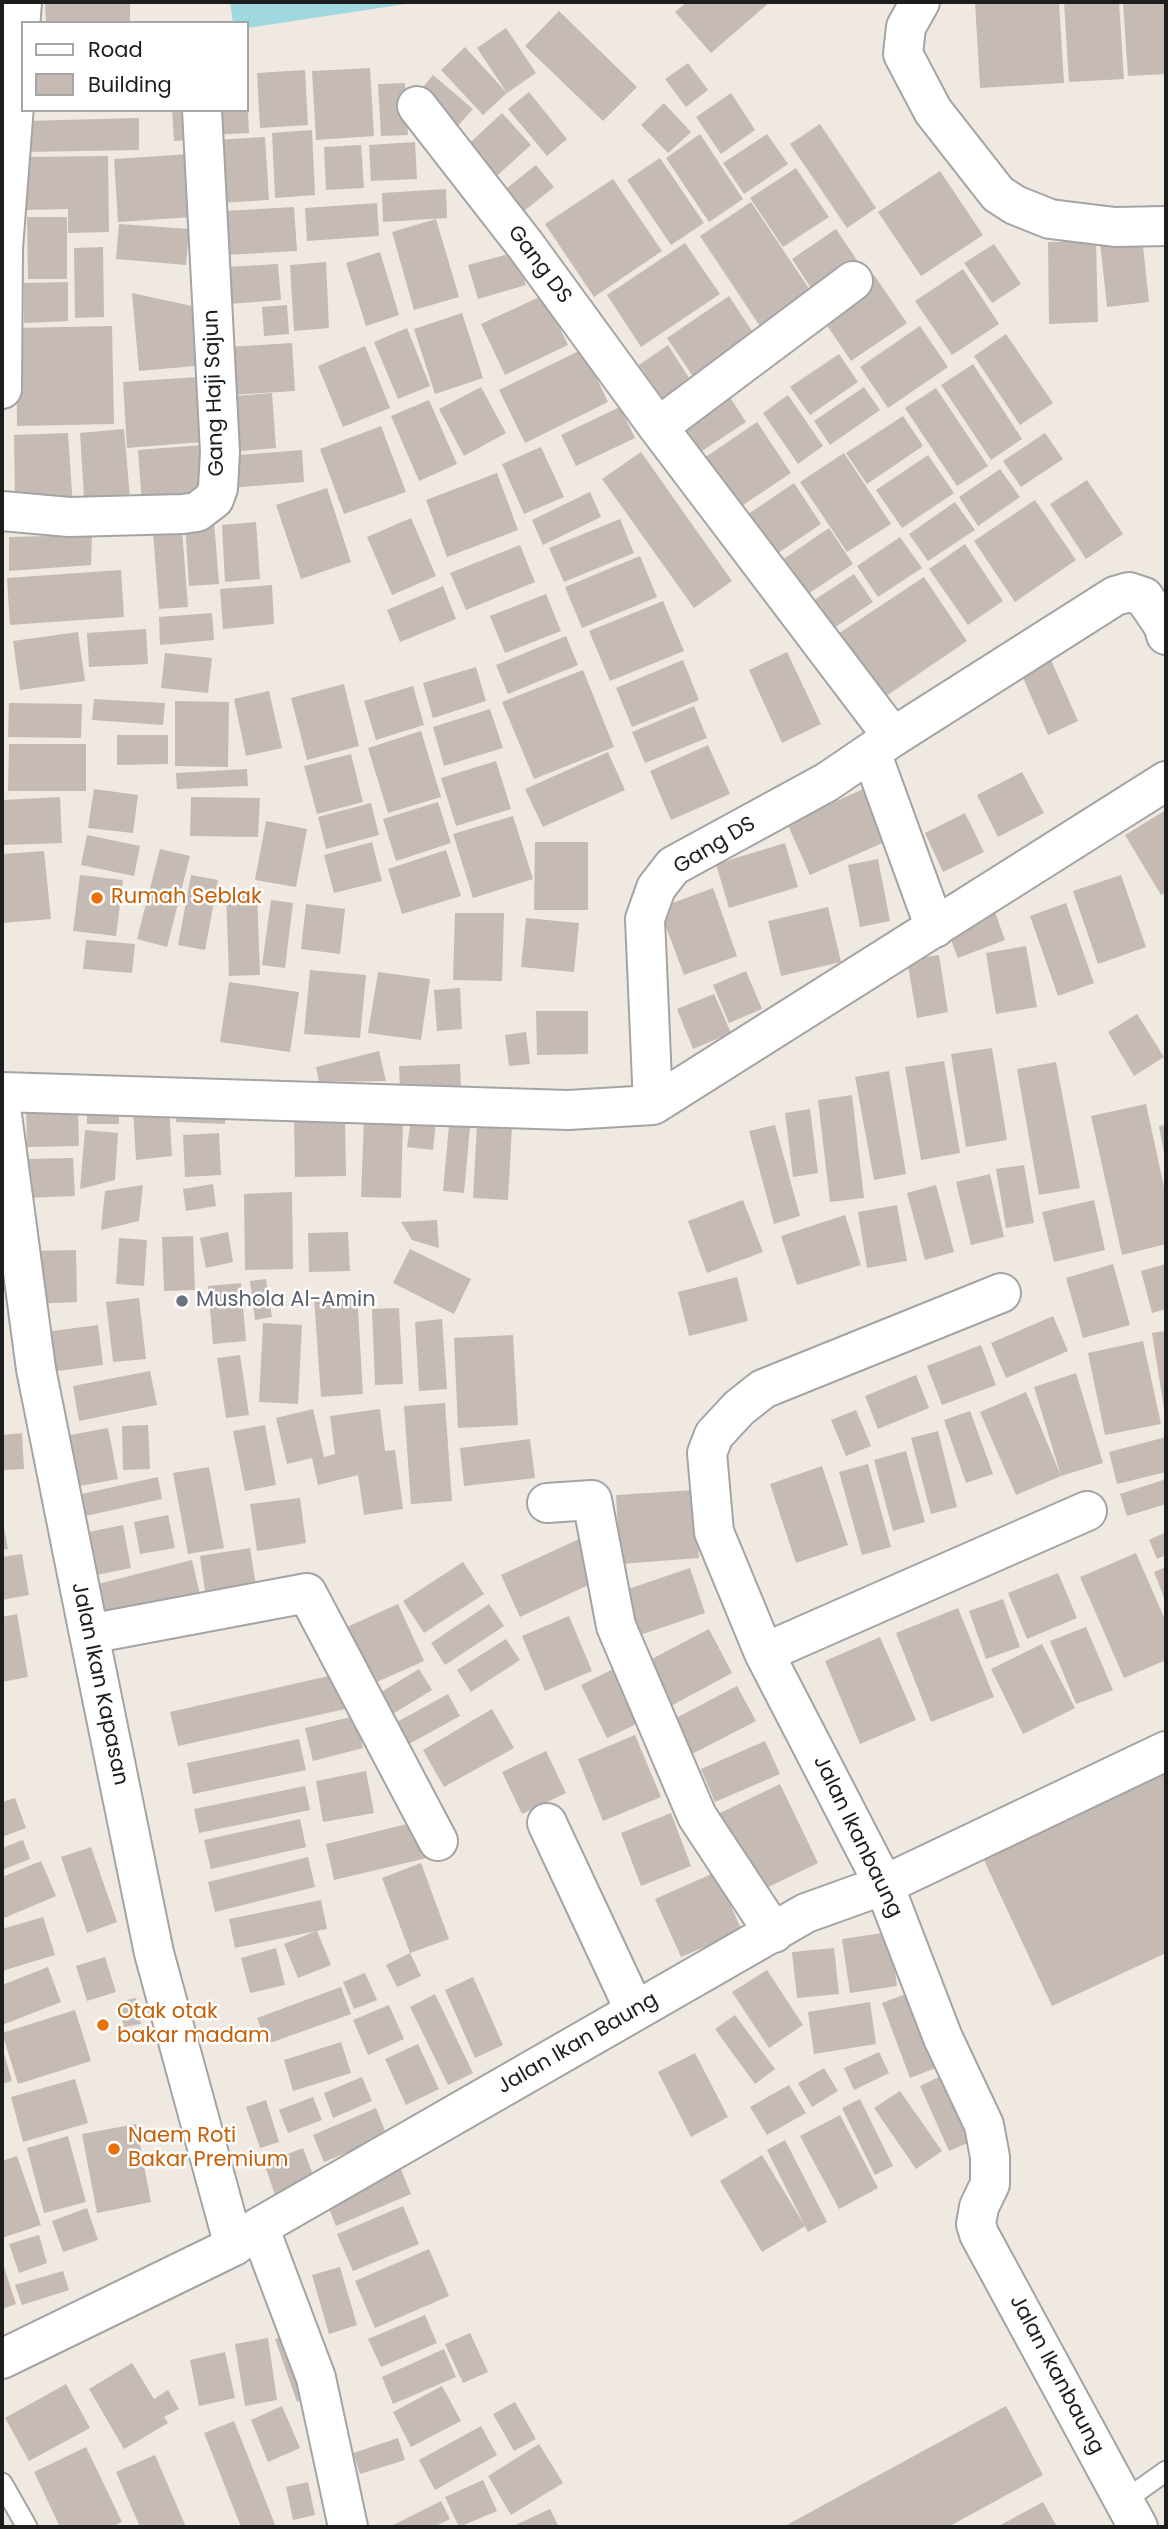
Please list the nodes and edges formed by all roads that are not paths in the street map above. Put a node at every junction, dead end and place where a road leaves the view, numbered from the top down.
1 (22, 2) edge
2 (920, 2) edge
3 (417, 106) dead end
4 (202, 112) edge
5 (1166, 226) edge
6 (2, 248) edge
7 (853, 281) dead end
8 (2, 389) edge
9 (658, 427) junction
10 (2, 511) edge
11 (1166, 635) edge
12 (882, 744) junction
13 (1166, 781) edge
14 (935, 928) junction
15 (2, 1092) edge
16 (653, 1105) junction
17 (2, 1115) edge
18 (1001, 1293) dead end
19 (547, 1503) dead end
20 (1087, 1511) dead end
21 (89, 1634) junction
22 (764, 1653) junction
23 (1166, 1751) edge
24 (547, 1822) dead end
25 (438, 1841) dead end
26 (884, 1885) junction
27 (774, 1933) junction
28 (635, 2011) junction
29 (246, 2237) junction
30 (2, 2359) edge
31 (1166, 2471) edge
32 (2, 2483) edge
33 (1131, 2514) edge
34 (27, 2527) edge
35 (348, 2527) edge

1 - 6 street
2 - 5 street
3 - 9 street, Gang DS
4 - 10 street, Gang Haji Sajun
6 - 8 street
7 - 9 street
9 - 12 street, Gang DS
11 - 12 street, Gang DS
12 - 14 street
12 - 16 street, Gang DS
13 - 14 street
14 - 16 street
15 - 16 street
17 - 21 street, Jalan Ikan Kapasan
18 - 22 street, Jalan Ikanbaung
19 - 27 street
20 - 22 street
21 - 25 street
21 - 29 street, Jalan Ikan Kapasan
22 - 26 street, Jalan Ikanbaung
23 - 26 street, Jalan Ikan Baung
24 - 28 street
26 - 27 street, Jalan Ikan Baung
26 - 33 street, Jalan Ikanbaung
27 - 28 street, Jalan Ikan Baung
28 - 29 street, Jalan Ikan Baung
29 - 30 street, Jalan Ikan Baung
29 - 35 street, Jalan Ikan Kapasan
31 - 33 lane
32 - 34 lane

